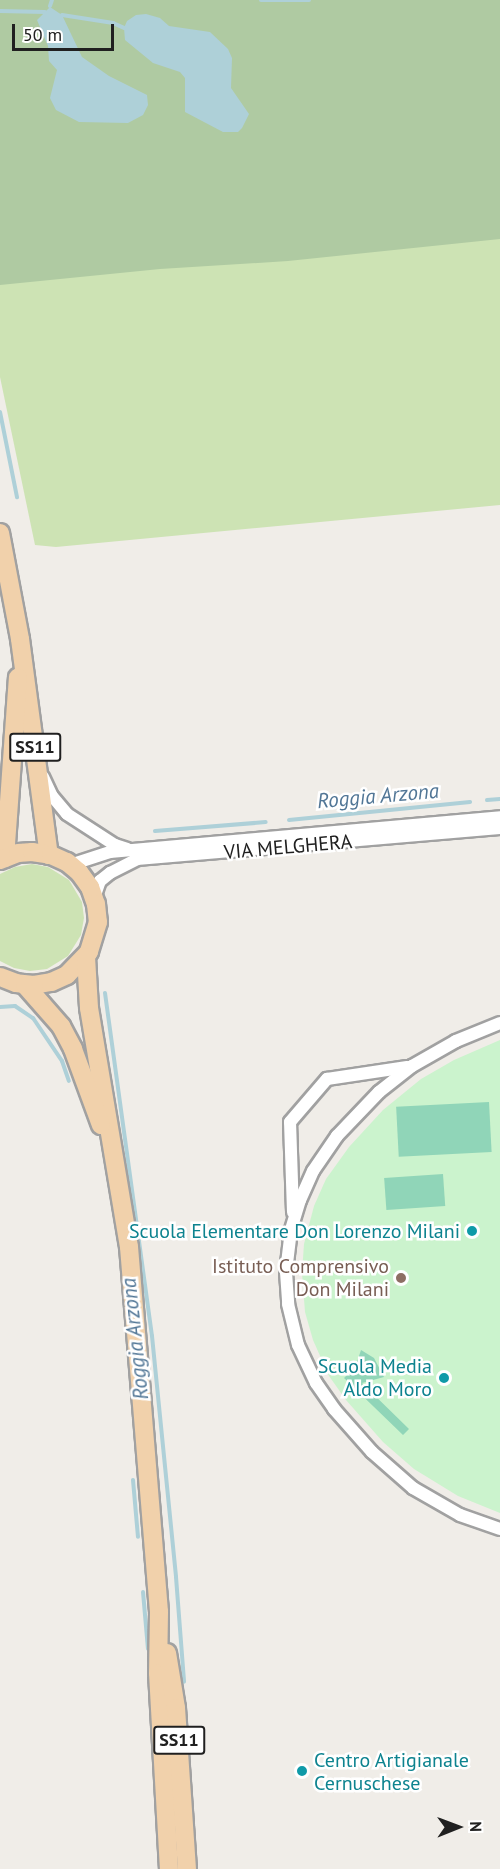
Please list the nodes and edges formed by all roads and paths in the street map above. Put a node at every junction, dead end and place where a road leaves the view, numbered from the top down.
1 (0, 533) edge
2 (20, 639) junction
3 (37, 765) junction
4 (500, 817) edge
5 (500, 828) edge
6 (137, 850) junction
7 (49, 855) junction
8 (2, 859) edge
9 (70, 865) junction
10 (94, 897) junction
11 (86, 957) junction
12 (0, 977) edge
13 (25, 985) junction
14 (500, 1023) edge
15 (412, 1066) junction
16 (116, 1166) junction
17 (293, 1220) junction
18 (500, 1529) edge
19 (159, 1612) junction
20 (169, 1865) edge
21 (187, 1869) edge

1 - 2 main road, SS11
2 - 3 main road, SS11
2 - 8 main road, SS11
3 - 6 street, VIA MELGHERA
3 - 7 main road, SS11
4 - 6 street, VIA MELGHERA
5 - 10 street, VIA MELGHERA
6 - 9 street, VIA MELGHERA
7 - 8 main road, SS11
7 - 9 main road, SS11
9 - 10 main road, SS11
10 - 11 main road, SS11
11 - 13 main road, SS11
11 - 16 main road, SS11
12 - 13 main road, SS11
13 - 16 main road, SS11
14 - 15 street
15 - 17 street
15 - 17 street
16 - 19 main road, SS11
17 - 18 street
19 - 20 main road, SS11
19 - 21 main road, SS11

